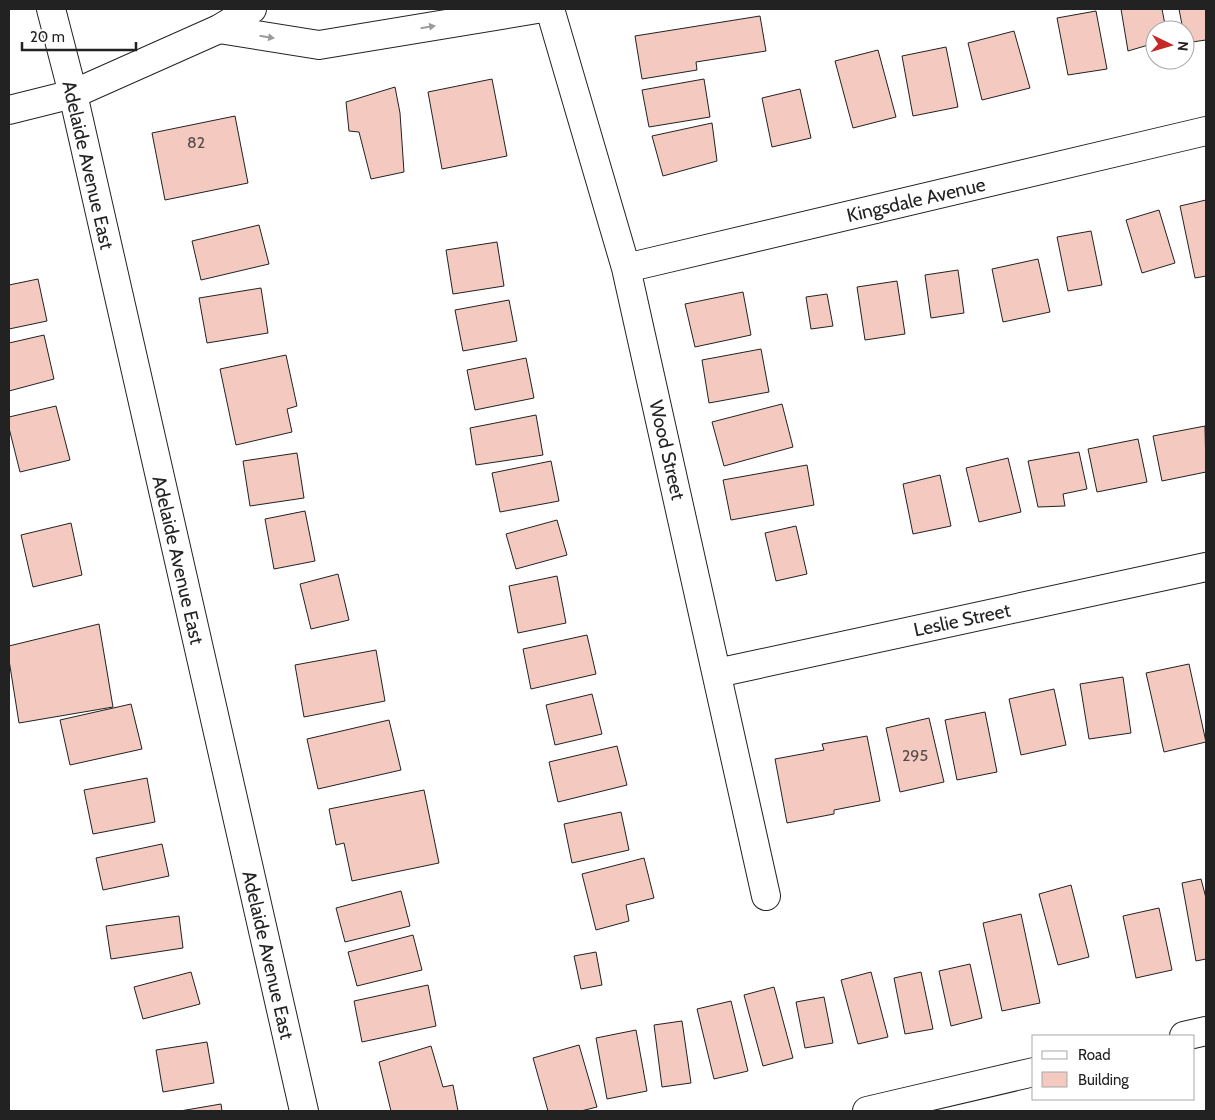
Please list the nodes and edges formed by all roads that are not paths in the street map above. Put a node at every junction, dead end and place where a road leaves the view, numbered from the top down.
1 (51, 9) edge
2 (252, 9) edge
3 (537, 9) edge
4 (550, 9) edge
5 (219, 29) junction
6 (73, 94) junction
7 (9, 110) edge
8 (1206, 131) edge
9 (626, 268) junction
10 (1206, 566) edge
11 (717, 674) junction
12 (766, 896) dead end
13 (1206, 1031) edge
14 (1188, 1035) edge
15 (1032, 1072) edge
16 (304, 1111) edge
17 (867, 1111) edge

1 - 6 street, Adelaide Avenue East
2 - 5 street
5 -> 3 street
4 - 9 street, Wood Street
5 - 6 street
6 - 7 street
6 - 16 street, Adelaide Avenue East
8 - 9 street, Kingsdale Avenue
9 - 11 street, Wood Street
10 - 11 street, Leslie Street
11 - 12 street, Wood Street
13 - 14 street
15 - 17 street

